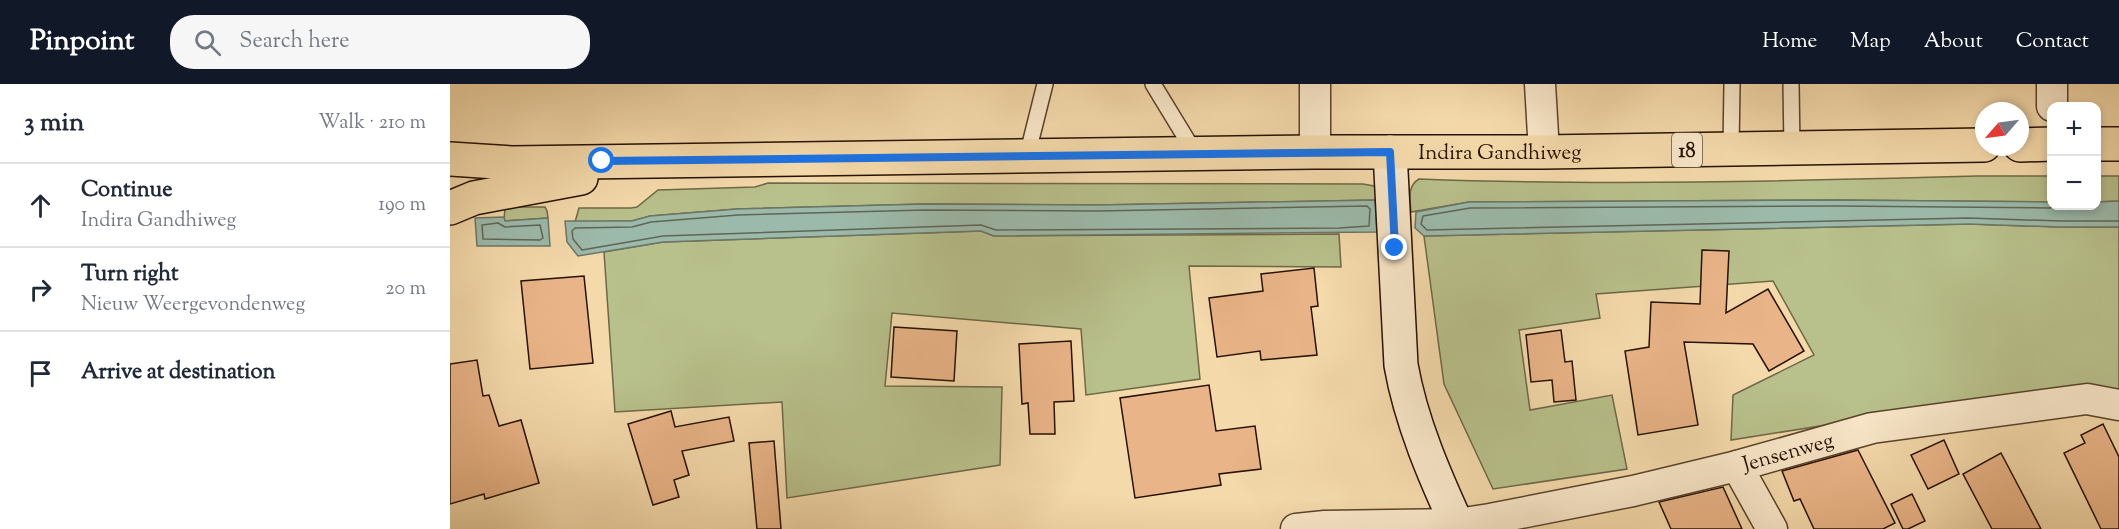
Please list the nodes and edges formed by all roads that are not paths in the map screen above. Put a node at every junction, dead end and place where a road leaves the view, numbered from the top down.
1 (1045, 84) edge
2 (1153, 84) edge
3 (1315, 84) edge
4 (1540, 84) edge
5 (1732, 84) edge
6 (1791, 84) edge
7 (2052, 84) edge
8 (2052, 102) edge
9 (450, 141) edge
10 (2047, 144) edge
11 (2101, 144) edge
12 (2119, 144) edge
13 (1975, 145) edge
14 (2029, 145) edge
15 (1792, 148) junction
16 (1731, 149) junction
17 (1315, 152) junction
18 (1544, 153) junction
19 (1196, 154) junction
20 (1027, 156) junction
21 (450, 159) edge
22 (628, 161) junction
23 (588, 162) junction
24 (512, 163) junction
25 (1390, 167) junction
26 (450, 181) edge
27 (450, 208) edge
28 (2119, 405) edge
29 (1737, 466) junction
30 (1458, 527) edge
31 (1296, 529) edge
32 (1772, 529) edge

1 - 20 lane
2 - 19 lane
3 - 17 street
4 - 18 street
5 - 16 lane
6 - 15 lane
7 - 8 street
9 - 23 main road
10 - 14 main road
11 - 12 main road
13 - 15 main road, Indira Gandhiweg / 18
15 - 16 main road, Indira Gandhiweg / 18
16 - 18 main road, Indira Gandhiweg / 18
17 - 19 main road, Indira Gandhiweg / 18
17 - 25 main road, Indira Gandhiweg / 18
18 - 25 main road, Indira Gandhiweg / 18
19 - 20 main road, Indira Gandhiweg / 18
20 - 22 main road, Indira Gandhiweg / 18
21 - 24 main road, Indira Gandhiweg / 18
22 - 23 main road, Indira Gandhiweg / 18
22 - 27 main road
23 - 24 main road, Indira Gandhiweg / 18
24 - 26 main road, Indira Gandhiweg / 18
25 - 30 street
28 - 29 street, Jensenweg
29 - 30 street, Jensenweg
29 - 32 street
30 - 31 street, Jensenweg

